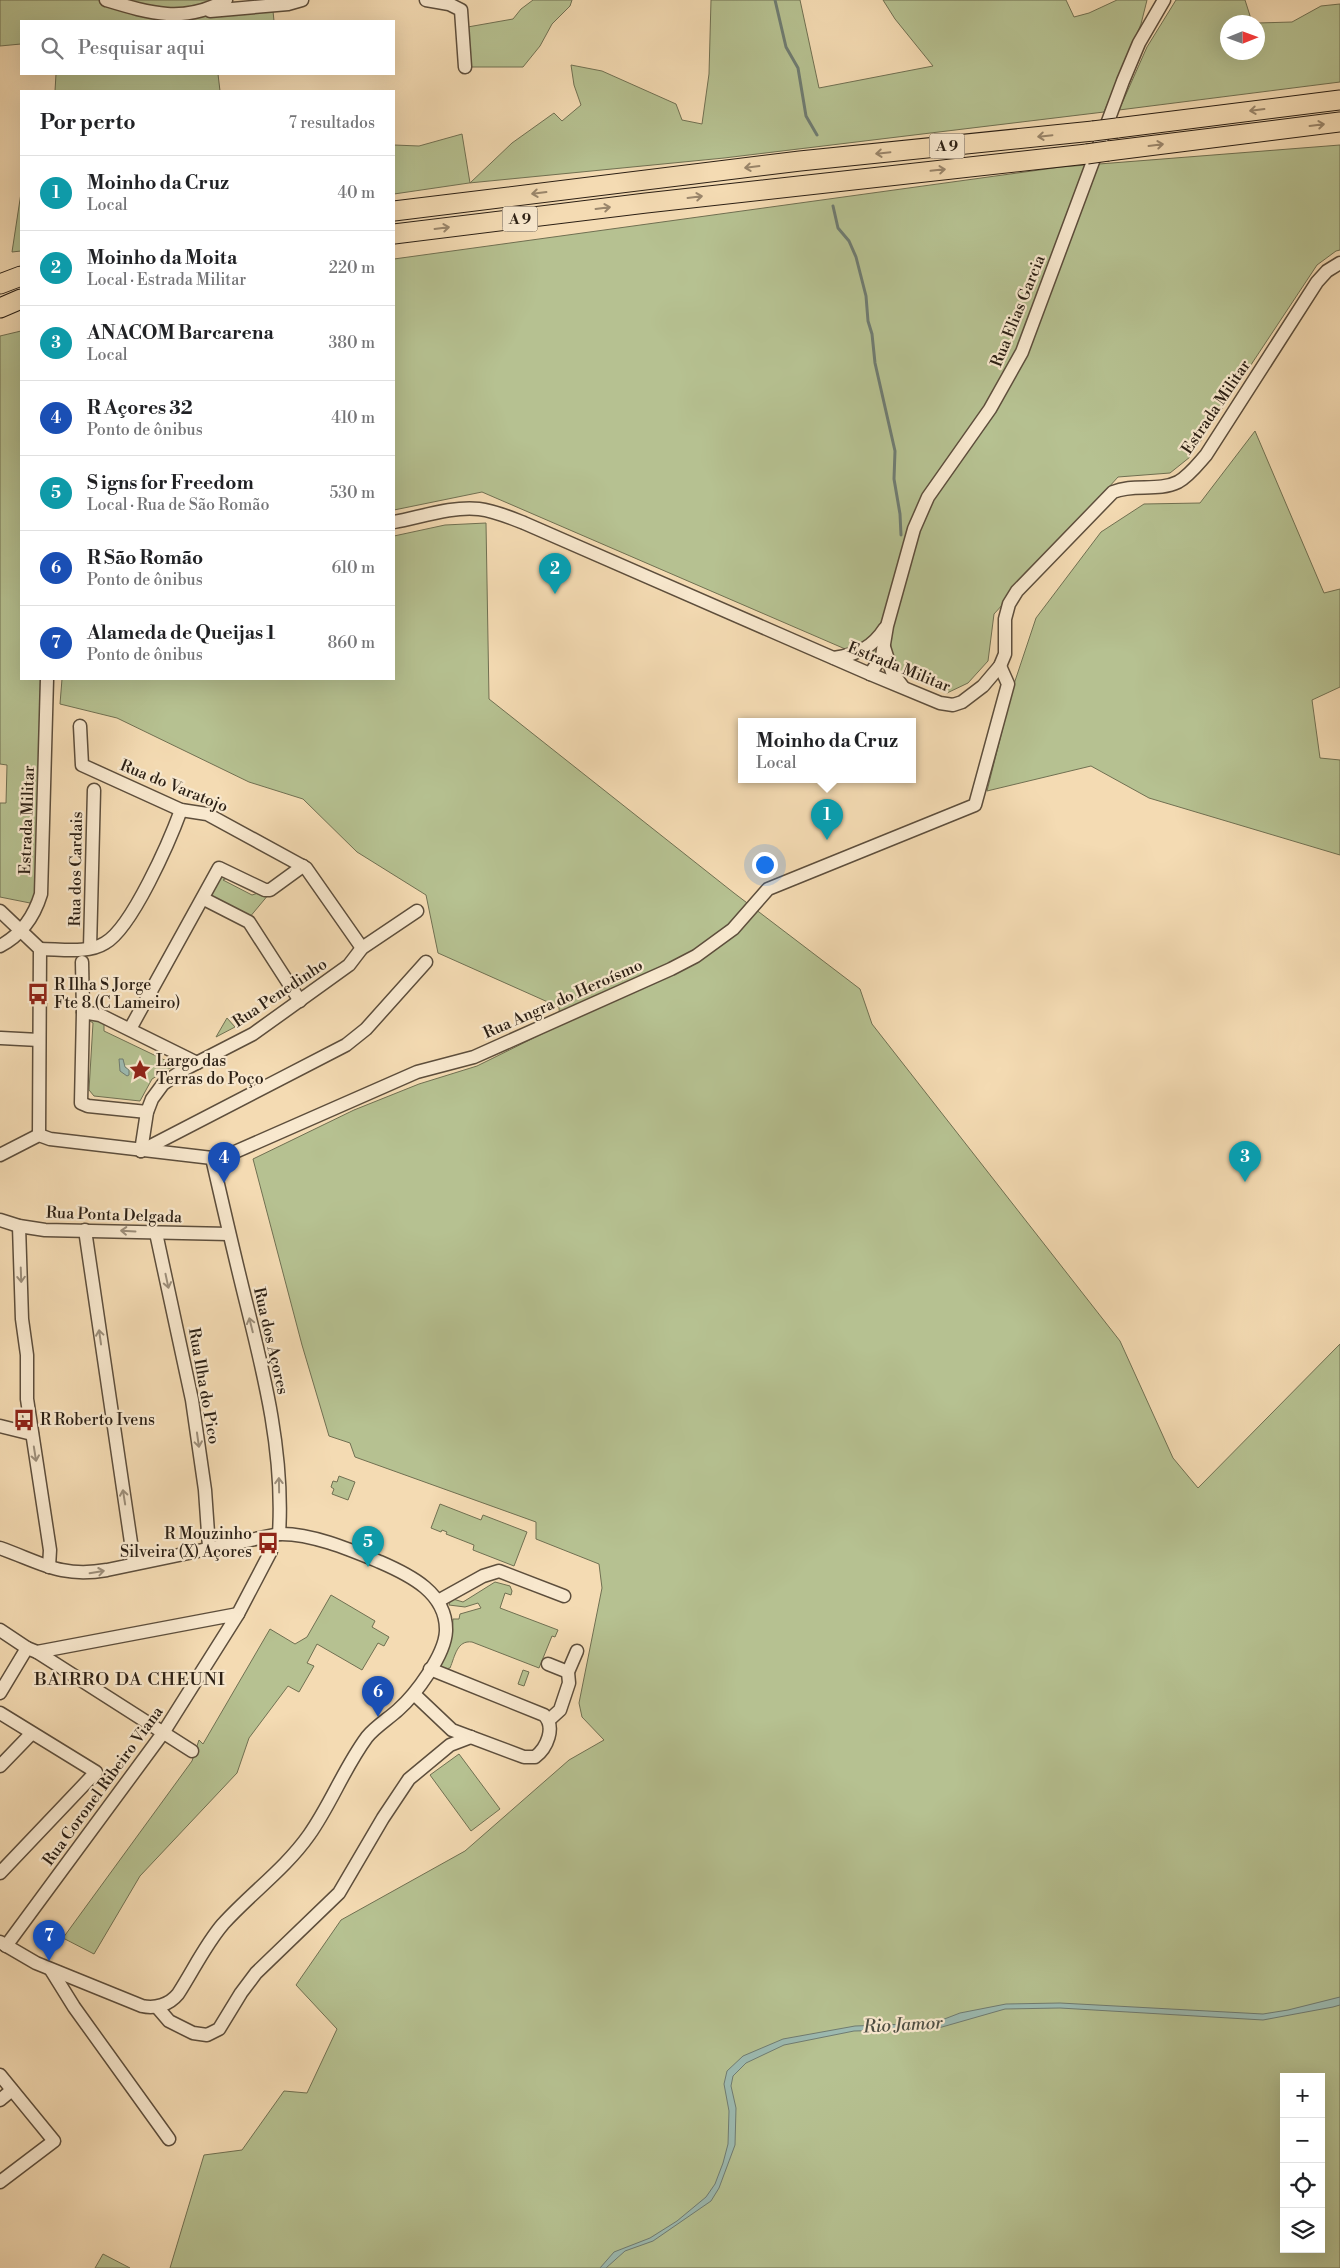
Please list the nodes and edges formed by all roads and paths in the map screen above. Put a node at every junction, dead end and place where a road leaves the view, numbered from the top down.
1 (106, 0) edge
2 (226, 0) edge
3 (302, 0) edge
4 (426, 0) edge
5 (1164, 0) edge
6 (192, 13) junction
7 (465, 67) dead end
8 (1340, 100) edge
9 (1340, 122) edge
10 (395, 211) edge
11 (395, 234) edge
12 (1340, 263) edge
13 (20, 276) edge
14 (0, 284) edge
15 (20, 299) edge
16 (0, 308) edge
17 (395, 522) edge
18 (882, 643) junction
19 (834, 658) junction
20 (1000, 666) junction
21 (870, 674) junction
22 (47, 680) edge
23 (905, 689) junction
24 (80, 726) dead end
25 (94, 790) dead end
26 (181, 810) junction
27 (303, 866) junction
28 (204, 899) junction
29 (0, 911) edge
30 (417, 911) dead end
31 (20, 932) junction
32 (0, 946) edge
33 (90, 948) junction
34 (362, 948) junction
35 (40, 949) junction
36 (82, 962) dead end
37 (426, 962) dead end
38 (300, 1001) junction
39 (83, 1012) junction
40 (130, 1029) junction
41 (0, 1039) edge
42 (39, 1040) junction
43 (196, 1062) junction
44 (147, 1112) junction
45 (39, 1135) junction
46 (141, 1151) junction
47 (0, 1155) edge
48 (212, 1158) junction
49 (0, 1220) edge
50 (19, 1226) junction
51 (85, 1230) junction
52 (156, 1233) junction
53 (229, 1234) junction
54 (0, 1426) edge
55 (32, 1434) junction
56 (279, 1534) junction
57 (209, 1547) junction
58 (0, 1548) edge
59 (271, 1551) dead end
60 (134, 1563) junction
61 (50, 1567) junction
62 (564, 1596) dead end
63 (438, 1601) junction
64 (238, 1614) junction
65 (0, 1630) edge
66 (32, 1650) junction
67 (577, 1651) dead end
68 (548, 1664) dead end
69 (430, 1669) junction
70 (568, 1672) junction
71 (0, 1693) edge
72 (414, 1694) junction
73 (0, 1713) edge
74 (549, 1720) junction
75 (163, 1733) junction
76 (31, 1734) junction
77 (471, 1737) junction
78 (192, 1751) dead end
79 (0, 1766) edge
80 (0, 1872) edge
81 (3, 1944) edge
82 (51, 1970) junction
83 (157, 2006) junction
84 (0, 2075) edge
85 (12, 2090) junction
86 (0, 2100) edge
87 (169, 2139) dead end
88 (0, 2182) edge

1 - 6 street
2 - 6 street
3 - 6 street
4 - 7 street
5 - 18 street, Rua Elias Garcia
8 -> 10 highway, A 9, bridge
11 -> 9 highway, A 9, bridge
12 - 20 street, Estrada Militar
13 - 14 highway
15 - 16 highway
17 - 19 street, Estrada Militar
18 - 19 street
18 - 21 street, Rua Elias Garcia
18 - 23 street, Rua Elias Garcia
19 - 21 street, Estrada Militar
20 - 23 street, Estrada Militar
20 - 48 street, Rua Angra do Heroísmo
21 - 23 street, Estrada Militar
22 - 31 street, Estrada Militar
24 - 26 street, Rua do Varatojo
25 - 33 street, Rua dos Cardais
26 - 27 street, Rua do Varatojo
26 - 33 street
27 - 28 street
27 - 34 street, Rua do Varatojo
28 - 38 street
28 - 40 street
29 - 31 street
30 - 34 street, Rua Penedinho
31 - 32 street, Estrada Militar
31 - 35 street
33 - 35 street
34 - 38 street, Rua Penedinho
35 - 42 street
36 - 39 street
37 - 46 street
38 - 43 street, Rua Penedinho
39 - 40 street
39 - 44 street
40 - 43 street
41 - 42 street
42 - 45 street
43 - 44 street, Rua Penedinho
44 - 46 street, Rua Penedinho
45 - 46 street, Rua Angra do Heroísmo
45 - 47 street
46 - 48 street, Rua Angra do Heroísmo
48 - 53 street, Rua dos Açores
49 - 50 street, Rua Ponta Delgada
50 - 51 street, Rua Ponta Delgada
50 -> 55 street
52 -> 51 street, Rua Ponta Delgada
60 -> 51 street
52 - 53 street, Rua Ponta Delgada
52 -> 57 street, Rua Ilha do Pico
56 -> 53 street, Rua dos Açores
54 - 55 street
55 -> 61 street
56 - 57 street
56 - 63 street
57 - 60 street
58 - 61 street
59 - 64 street, Rua Coronel Ribeiro Viana
61 -> 60 street
62 - 63 street
63 - 69 street
64 - 66 street
64 - 75 street, Rua Coronel Ribeiro Viana
65 - 66 street
66 - 71 street
66 - 75 street
67 - 70 street
68 - 70 street
69 - 72 street
69 - 74 street
70 - 74 street
72 - 77 street
72 - 83 street
73 - 76 street
74 - 77 street
75 - 78 street
75 - 81 street, Rua Coronel Ribeiro Viana
76 - 79 street
76 - 80 street
77 - 83 street
81 - 82 street
82 - 83 street
82 - 87 street
84 - 85 street
85 - 86 street
85 - 88 street

